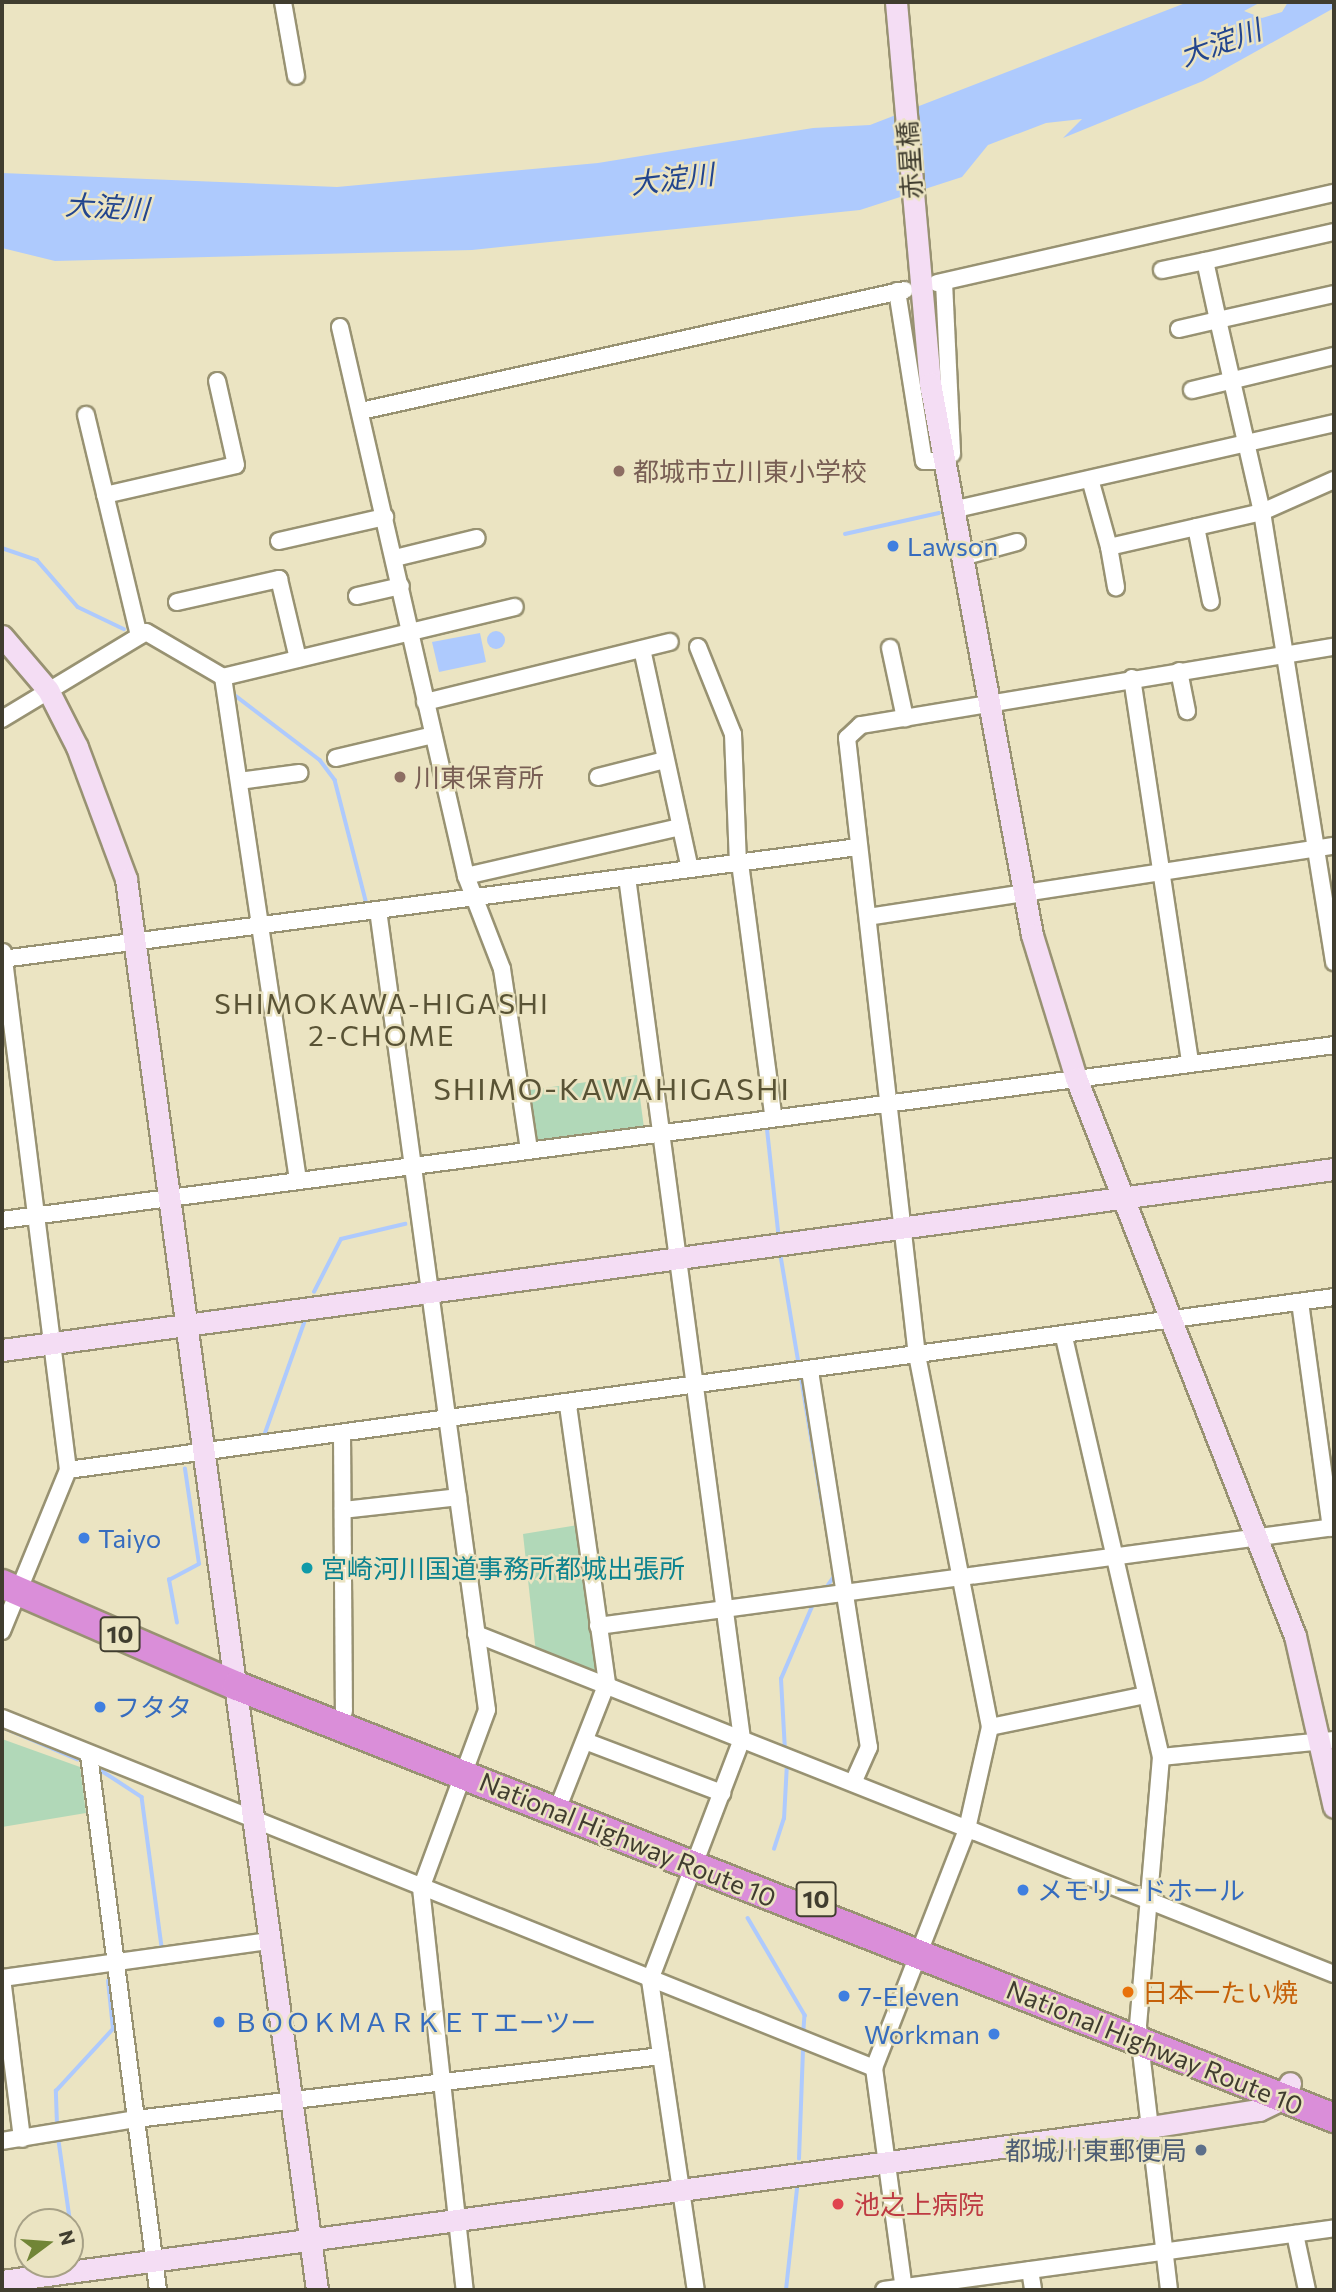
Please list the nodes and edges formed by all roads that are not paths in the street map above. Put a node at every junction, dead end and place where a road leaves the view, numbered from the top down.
1 (283, 2) edge
2 (896, 2) edge
3 (296, 76) dead end
4 (1334, 192) edge
5 (1334, 232) edge
6 (1205, 261) junction
7 (1162, 270) dead end
8 (1334, 295) edge
9 (1218, 320) junction
10 (340, 327) dead end
11 (1179, 329) dead end
12 (1334, 356) edge
13 (1233, 381) junction
14 (217, 382) dead end
15 (1192, 390) dead end
16 (361, 411) junction
17 (86, 415) dead end
18 (1334, 423) edge
19 (1247, 442) junction
20 (944, 461) junction
21 (1090, 479) junction
22 (1334, 480) edge
23 (105, 495) junction
24 (957, 509) junction
25 (1262, 512) junction
26 (385, 517) junction
27 (1196, 527) junction
28 (477, 538) dead end
29 (279, 541) dead end
30 (1017, 542) dead end
31 (1108, 547) junction
32 (962, 557) junction
33 (395, 558) junction
34 (401, 586) junction
35 (1116, 587) dead end
36 (357, 596) dead end
37 (177, 602) dead end
38 (1211, 602) dead end
39 (515, 607) dead end
40 (412, 632) junction
41 (2, 636) edge
42 (139, 636) junction
43 (670, 642) dead end
44 (698, 647) dead end
45 (1334, 647) edge
46 (890, 648) dead end
47 (642, 649) junction
48 (1283, 656) junction
49 (299, 659) junction
50 (1180, 671) junction
51 (223, 677) junction
52 (1132, 678) junction
53 (48, 690) junction
54 (425, 702) junction
55 (993, 702) junction
56 (1187, 711) dead end
57 (905, 718) junction
58 (2, 719) edge
59 (433, 735) junction
60 (337, 758) dead end
61 (666, 760) junction
62 (299, 773) dead end
63 (598, 777) dead end
64 (239, 781) junction
65 (680, 827) junction
66 (1334, 846) edge
67 (859, 847) junction
68 (1315, 849) junction
69 (739, 864) junction
70 (690, 869) junction
71 (1163, 872) junction
72 (466, 876) junction
73 (626, 877) junction
74 (1024, 893) junction
75 (473, 899) junction
76 (379, 909) junction
77 (868, 917) junction
78 (260, 923) junction
79 (136, 940) junction
80 (3, 956) edge
81 (1334, 962) edge
82 (1334, 1045) edge
83 (1190, 1062) junction
84 (1076, 1078) junction
85 (886, 1102) junction
86 (765, 1116) junction
87 (660, 1131) junction
88 (528, 1150) junction
89 (410, 1165) junction
90 (1334, 1169) edge
91 (299, 1180) junction
92 (1122, 1198) junction
93 (167, 1200) junction
94 (34, 1215) junction
95 (2, 1220) edge
96 (899, 1229) junction
97 (677, 1257) junction
98 (429, 1291) junction
99 (1334, 1297) edge
100 (1300, 1302) junction
101 (1175, 1322) junction
102 (187, 1325) junction
103 (1063, 1338) junction
104 (51, 1341) junction
105 (2, 1350) edge
106 (917, 1356) junction
107 (810, 1371) junction
108 (697, 1386) junction
109 (568, 1406) junction
110 (449, 1421) junction
111 (342, 1433) junction
112 (205, 1455) junction
113 (68, 1470) junction
114 (458, 1497) junction
115 (343, 1510) junction
116 (1333, 1527) edge
117 (1260, 1538) junction
118 (1112, 1558) junction
119 (961, 1577) junction
120 (11, 1581) edge
121 (841, 1594) junction
122 (729, 1610) junction
123 (598, 1626) junction
124 (2, 1631) edge
125 (475, 1634) junction
126 (233, 1675) junction
127 (607, 1683) junction
128 (1146, 1695) junction
129 (344, 1711) junction
130 (2, 1718) edge
131 (990, 1727) junction
132 (742, 1739) junction
133 (585, 1741) junction
134 (1327, 1741) edge
135 (89, 1755) junction
136 (1161, 1757) junction
137 (466, 1767) junction
138 (853, 1783) junction
139 (722, 1793) junction
140 (559, 1804) junction
141 (1334, 1807) edge
142 (255, 1821) junction
143 (967, 1829) junction
144 (696, 1858) junction
145 (421, 1888) junction
146 (1148, 1903) junction
147 (270, 1941) junction
148 (922, 1949) junction
149 (116, 1964) junction
150 (1334, 1975) edge
151 (2, 1978) edge
152 (650, 1980) junction
153 (1138, 2033) junction
154 (661, 2056) junction
155 (874, 2068) junction
156 (443, 2084) junction
157 (1287, 2090) junction
158 (1334, 2101) edge
159 (293, 2102) junction
160 (1334, 2118) edge
161 (136, 2119) junction
162 (1150, 2127) junction
163 (22, 2139) junction
164 (2, 2141) edge
165 (887, 2161) junction
166 (680, 2190) junction
167 (457, 2220) junction
168 (1334, 2228) edge
169 (1295, 2234) junction
170 (312, 2238) junction
171 (1165, 2252) junction
172 (154, 2261) junction
173 (1030, 2270) junction
174 (2, 2281) edge
175 (904, 2289) edge
176 (158, 2290) edge
177 (317, 2290) edge
178 (465, 2290) edge
179 (696, 2290) edge
180 (884, 2290) edge
181 (1033, 2290) edge
182 (1169, 2290) edge
183 (1307, 2290) edge

1 - 3 street
2 - 20 street, 赤星橋
4 - 24 street
5 - 6 street
6 - 7 street
6 - 9 street
8 - 9 street
9 - 11 street
9 - 13 street
10 - 16 street
12 - 13 street
13 - 15 street
13 - 19 street
14 - 23 street
16 - 20 street
16 - 26 street
17 - 23 street
18 - 19 street
19 - 21 street
19 - 25 street
20 - 24 street, 赤星橋
21 - 24 street
21 - 31 street
22 - 25 street
23 - 42 street
24 - 32 street, 赤星橋
25 - 27 street
25 - 48 street
26 - 29 street
26 - 33 street
27 - 31 street
27 - 38 street
28 - 33 street
30 - 32 street
31 - 35 street
32 - 55 street, 赤星橋
33 - 34 street
34 - 36 street
34 - 40 street
37 - 49 street
39 - 40 street
40 - 49 street
40 - 54 street
41 - 53 street
42 - 51 street
42 - 53 street
43 - 47 street
44 - 69 street
45 - 48 street
46 - 57 street
47 - 54 street
47 - 61 street
48 - 50 street
48 - 68 street
49 - 51 street
50 - 52 street
50 - 56 street
51 - 64 street
52 - 55 street
52 - 71 street
53 - 58 street
53 - 79 street
54 - 59 street
55 - 57 street
55 - 74 street, 赤星橋
57 - 67 street
59 - 60 street
59 - 72 street
61 - 63 street
61 - 65 street
62 - 64 street
64 - 78 street
65 - 70 street
65 - 72 street
66 - 68 street
67 - 69 street
67 - 77 street
68 - 71 street
68 - 81 street
69 - 70 street
69 - 86 street
70 - 73 street
71 - 74 street
71 - 83 street
72 - 75 street
73 - 75 street
73 - 87 street
74 - 77 street
74 - 84 street, 赤星橋
75 - 76 street
75 - 88 street
76 - 78 street
76 - 89 street
77 - 85 street
78 - 79 street
78 - 91 street
79 - 80 street
79 - 93 street
80 - 94 street
82 - 83 street
83 - 84 street
84 - 85 street
84 - 92 street, 赤星橋
85 - 86 street
85 - 96 street
86 - 87 street
87 - 88 street
87 - 97 street
88 - 89 street
89 - 91 street
89 - 98 street
90 - 92 street
91 - 93 street
92 - 96 street
92 - 101 street, 赤星橋
93 - 94 street
93 - 102 street
94 - 95 street
94 - 104 street
96 - 97 street
96 - 106 street
97 - 98 street
97 - 108 street
98 - 102 street
98 - 110 street
99 - 100 street
100 - 101 street
100 - 116 street
101 - 103 street
101 - 117 street, 赤星橋
102 - 104 street
102 - 112 street
103 - 106 street
103 - 118 street
104 - 105 street
104 - 113 street
106 - 107 street
106 - 119 street
107 - 108 street
107 - 121 street
108 - 109 street
108 - 122 street
109 - 110 street
109 - 123 street
110 - 111 street
110 - 114 street
111 - 112 street
111 - 115 street
112 - 113 street
112 - 126 street
113 - 120 street
114 - 115 street
114 - 125 street
115 - 129 street
116 - 117 street
117 - 118 street
117 - 134 street, 赤星橋
118 - 119 street
118 - 128 street
119 - 121 street
119 - 131 street
120 - 124 street
120 - 126 highway, National Highway Route 10 / 10
121 - 122 street
121 - 138 street
122 - 123 street
122 - 132 street
123 - 127 street
125 - 127 street
125 - 137 street
126 - 129 highway, National Highway Route 10 / 10
126 - 137 highway, National Highway Route 10 / 10
126 - 142 street
127 - 132 street
127 - 133 street
128 - 131 street
128 - 136 street
129 - 137 highway, National Highway Route 10 / 10
130 - 135 street
131 - 143 street
132 - 138 street
132 - 139 street
133 - 139 street
133 - 140 street
134 - 136 street
134 - 141 street, 赤星橋
135 - 142 street
135 - 149 street
136 - 146 street
137 - 140 highway, National Highway Route 10 / 10
137 - 145 street
138 - 143 street
139 - 144 street
140 - 144 highway, National Highway Route 10 / 10
142 - 145 street
142 - 147 street
143 - 146 street
143 - 148 street
144 - 148 highway, National Highway Route 10 / 10
144 - 152 street
145 - 152 street
145 - 156 street
146 - 150 street
146 - 153 street
147 - 149 street
147 - 159 street
148 - 153 highway, National Highway Route 10 / 10
148 - 155 street
149 - 151 street
149 - 161 street
151 - 163 street
152 - 154 street
152 - 155 street
153 - 157 highway, National Highway Route 10 / 10
153 - 162 street
154 - 156 street
154 - 166 street
155 - 165 street
156 - 159 street
156 - 167 street
157 - 158 highway, National Highway Route 10 / 10
157 - 160 highway, National Highway Route 10 / 10
157 - 162 street
159 - 161 street
159 - 170 street
161 - 163 street
161 - 172 street
162 - 165 street
162 - 171 street
163 - 164 street
165 - 166 street
165 - 175 street
166 - 167 street
166 - 179 street
167 - 170 street
167 - 178 street
168 - 169 street
169 - 171 street
169 - 183 street
170 - 172 street
170 - 177 street
171 - 173 street
171 - 182 street
172 - 174 street
172 - 176 street
173 - 175 street
173 - 181 street
175 - 180 street

